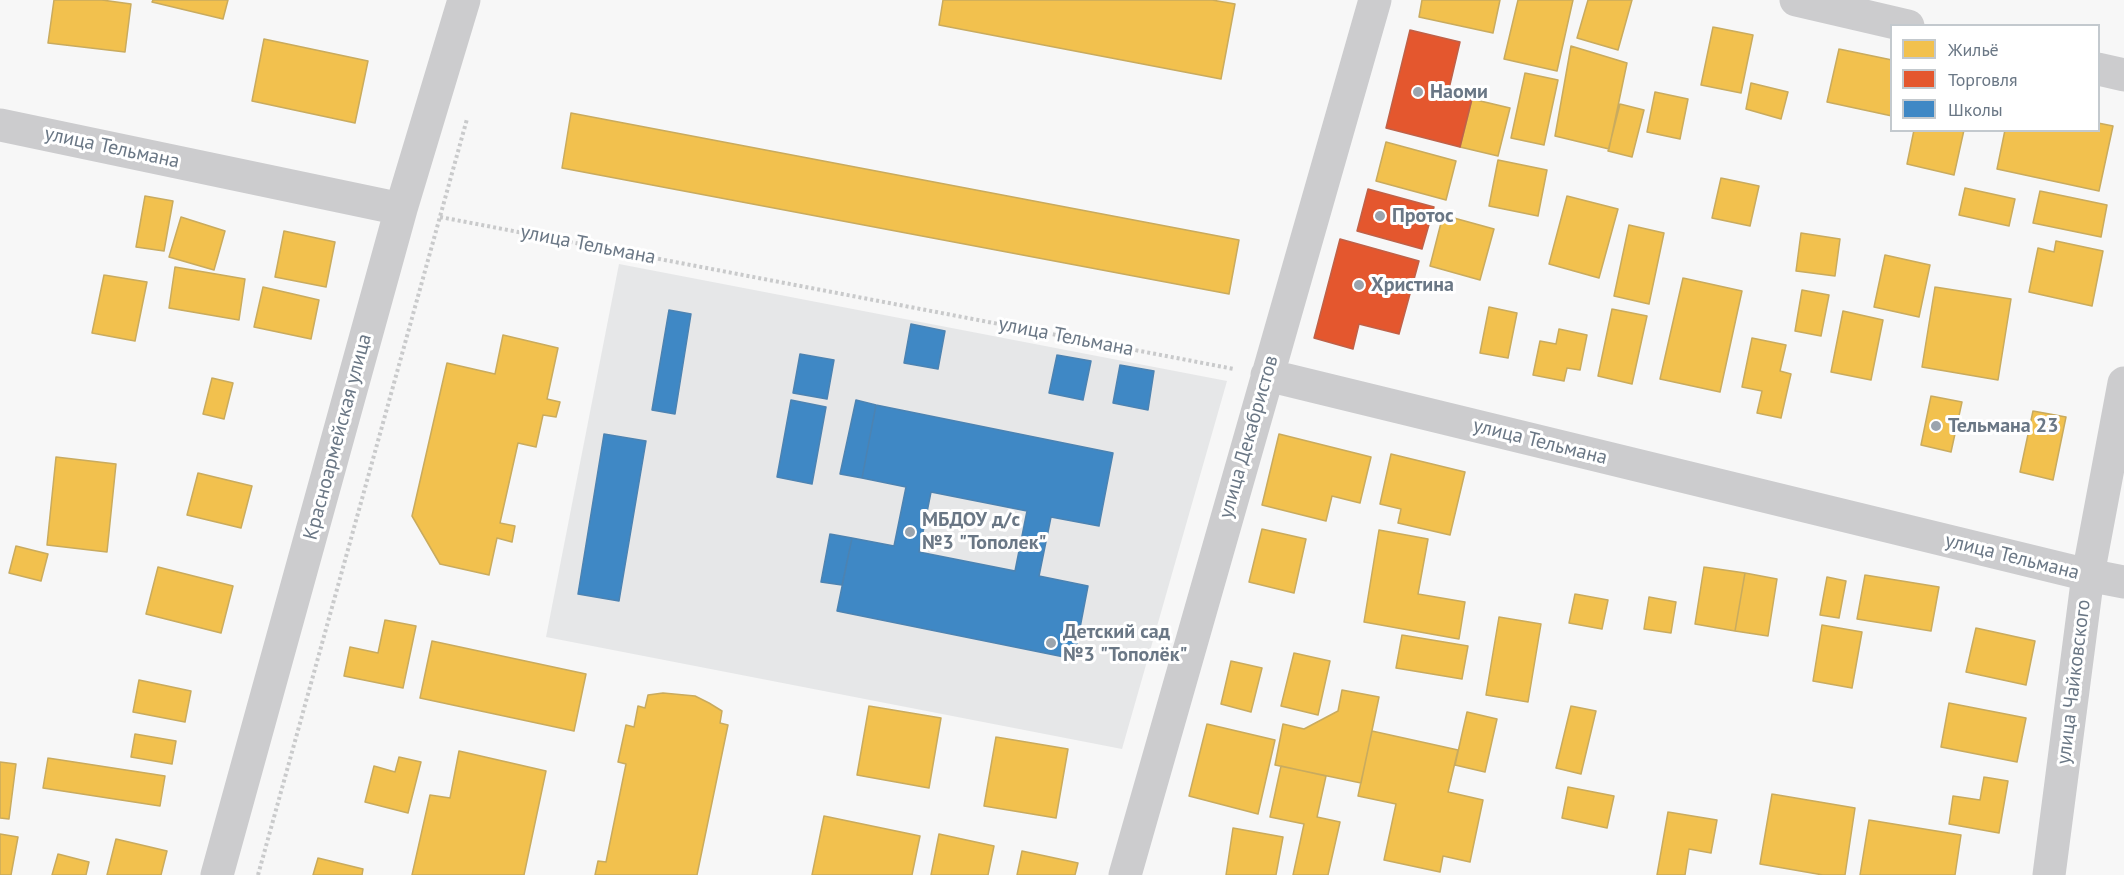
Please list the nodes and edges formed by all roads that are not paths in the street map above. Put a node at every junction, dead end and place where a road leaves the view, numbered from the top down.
1 (464, 0) edge
2 (1375, 0) edge
3 (1796, 0) edge
4 (1899, 24) edge
5 (2100, 69) edge
6 (2124, 75) edge
7 (0, 125) edge
8 (401, 209) junction
9 (1267, 375) junction
10 (2124, 383) edge
11 (2088, 575) junction
12 (2124, 582) edge
13 (217, 875) edge
14 (1125, 875) edge
15 (2049, 875) edge

1 - 8 street, Красноармейская улица
2 - 9 street, улица Декабристов
3 - 4 street
5 - 6 street
7 - 8 street, улица Тельмана
8 - 13 street, Красноармейская улица
9 - 11 street, улица Тельмана
9 - 14 street, улица Декабристов
10 - 11 street, улица Чайковского
11 - 12 street, улица Тельмана
11 - 15 street, улица Чайковского

